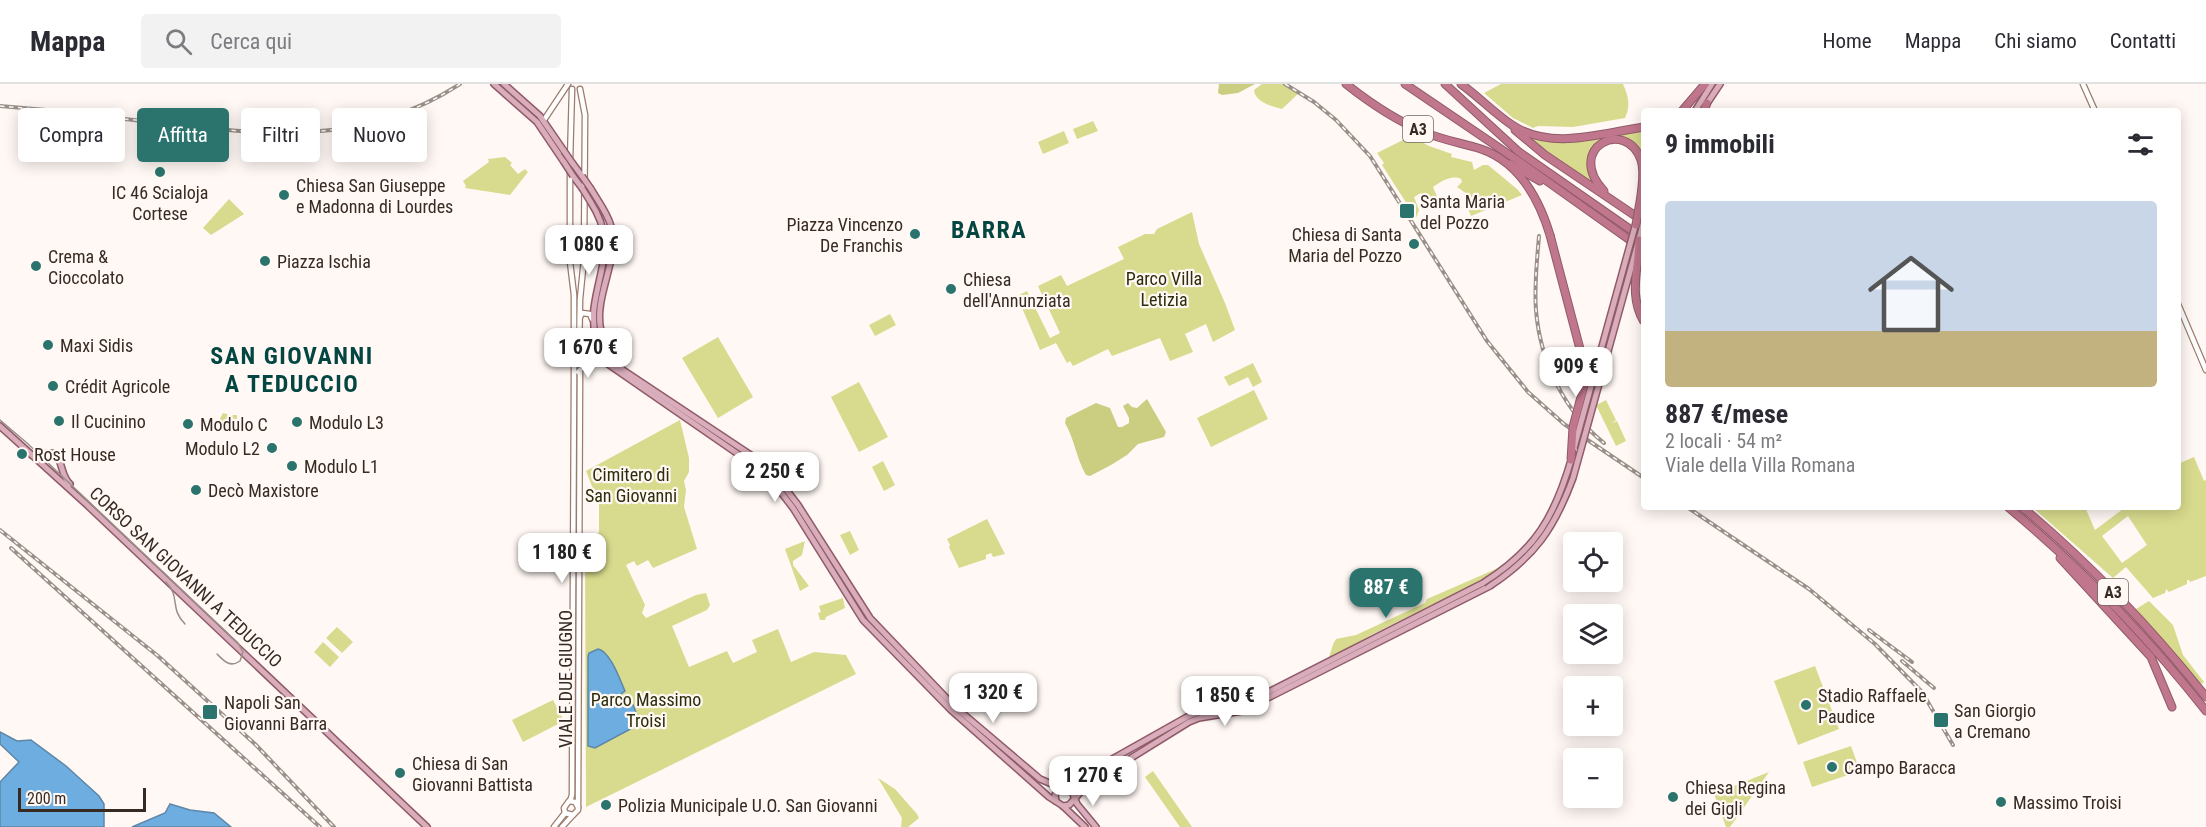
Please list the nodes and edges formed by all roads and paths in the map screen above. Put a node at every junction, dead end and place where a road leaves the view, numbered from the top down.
1 (494, 84) edge
2 (504, 84) edge
3 (584, 84) edge
4 (1340, 84) edge
5 (1346, 84) edge
6 (1405, 84) edge
7 (1445, 84) edge
8 (1461, 84) edge
9 (1705, 84) edge
10 (1712, 84) edge
11 (1720, 84) edge
12 (2083, 84) edge
13 (569, 86) edge
14 (580, 89) junction
15 (1365, 98) junction
16 (519, 101) junction
17 (525, 106) junction
18 (1489, 106) junction
19 (1685, 108) edge
20 (1697, 108) edge
21 (1704, 108) edge
22 (2094, 108) edge
23 (544, 120) junction
24 (1641, 127) edge
25 (1489, 153) junction
26 (1641, 160) edge
27 (1614, 202) junction
28 (1641, 203) edge
29 (1580, 204) junction
30 (1641, 219) edge
31 (1636, 225) joint
32 (1639, 241) edge
33 (2181, 311) edge
34 (1641, 315) edge
35 (580, 316) junction
36 (594, 325) junction
37 (579, 346) junction
38 (608, 347) junction
39 (597, 352) junction
40 (611, 355) junction
41 (602, 360) junction
42 (574, 364) junction
43 (580, 364) junction
44 (2206, 370) edge
45 (573, 371) junction
46 (580, 371) junction
47 (0, 426) edge
48 (32, 455) junction
49 (1571, 460) junction
50 (87, 504) junction
51 (2011, 510) edge
52 (2025, 510) edge
53 (2032, 528) junction
54 (870, 618) junction
55 (863, 620) junction
56 (918, 673) junction
57 (2206, 697) edge
58 (948, 703) junction
59 (2172, 706) dead end
60 (2206, 711) edge
61 (1177, 727) junction
62 (1127, 752) junction
63 (1131, 759) junction
64 (1062, 787) junction
65 (1074, 797) junction
66 (570, 801) junction
67 (1056, 801) junction
68 (1063, 806) junction
69 (578, 807) junction
70 (566, 813) junction
71 (573, 815) junction
72 (427, 827) edge
73 (554, 827) edge
74 (562, 827) edge
75 (1085, 827) edge
76 (1095, 827) edge

1 - 16 main road
2 - 16 main road
3 - 14 street
4 - 15 highway
5 - 15 highway, A3
6 - 29 highway, A3
7 - 32 highway
8 - 18 highway
9 - 19 highway
10 - 20 main road
11 - 21 main road
12 - 22 street
13 - 14 street
13 - 23 street
13 - 42 street
14 - 35 street
15 - 25 highway, A3
16 - 17 main road
17 - 23 main road
17 - 36 main road, bridge
18 - 24 highway
18 - 27 highway
23 - 38 main road, bridge
25 - 29 highway, A3
25 - 49 highway, A3, bridge
26 - 27 highway
27 - 30 highway
28 - 31 highway, bridge
29 - 32 highway, A3
31 - 49 main road, bridge
32 - 34 highway, bridge
32 - 61 main road, bridge
33 - 44 street
35 - 36 street
35 - 37 street
36 - 37 street
36 - 39 main road
37 - 43 street
38 - 39 main road
38 - 40 main road
39 - 41 main road
40 - 41 main road
40 - 54 main road
41 - 55 main road
42 - 43 street
42 - 45 street
43 - 46 street
45 - 46 street
45 - 66 street, VIALE DUE GIUGNO
46 - 69 street, VIALE DUE GIUGNO
47 - 48 main road, CORSO SAN GIOVANNI A TEDUCCIO
48 - 50 main road, CORSO SAN GIOVANNI A TEDUCCIO
48 - 50 main road
49 - 61 main road, bridge
50 - 72 main road, CORSO SAN GIOVANNI A TEDUCCIO
51 - 53 highway, A3
52 - 57 highway, A3
53 - 59 highway
53 - 60 highway, A3
54 - 55 main road
54 - 56 main road
55 - 56 main road
56 - 58 main road
58 - 64 main road
58 - 67 main road
61 - 62 main road
61 - 63 main road
62 - 63 main road
62 - 64 main road
63 - 65 main road
64 - 65 main road
64 - 67 main road
65 - 68 main road
65 - 76 main road
66 - 69 street
66 - 70 street
67 - 68 main road
68 - 75 main road
69 - 71 street
70 - 71 street
70 - 73 street
71 - 74 street

